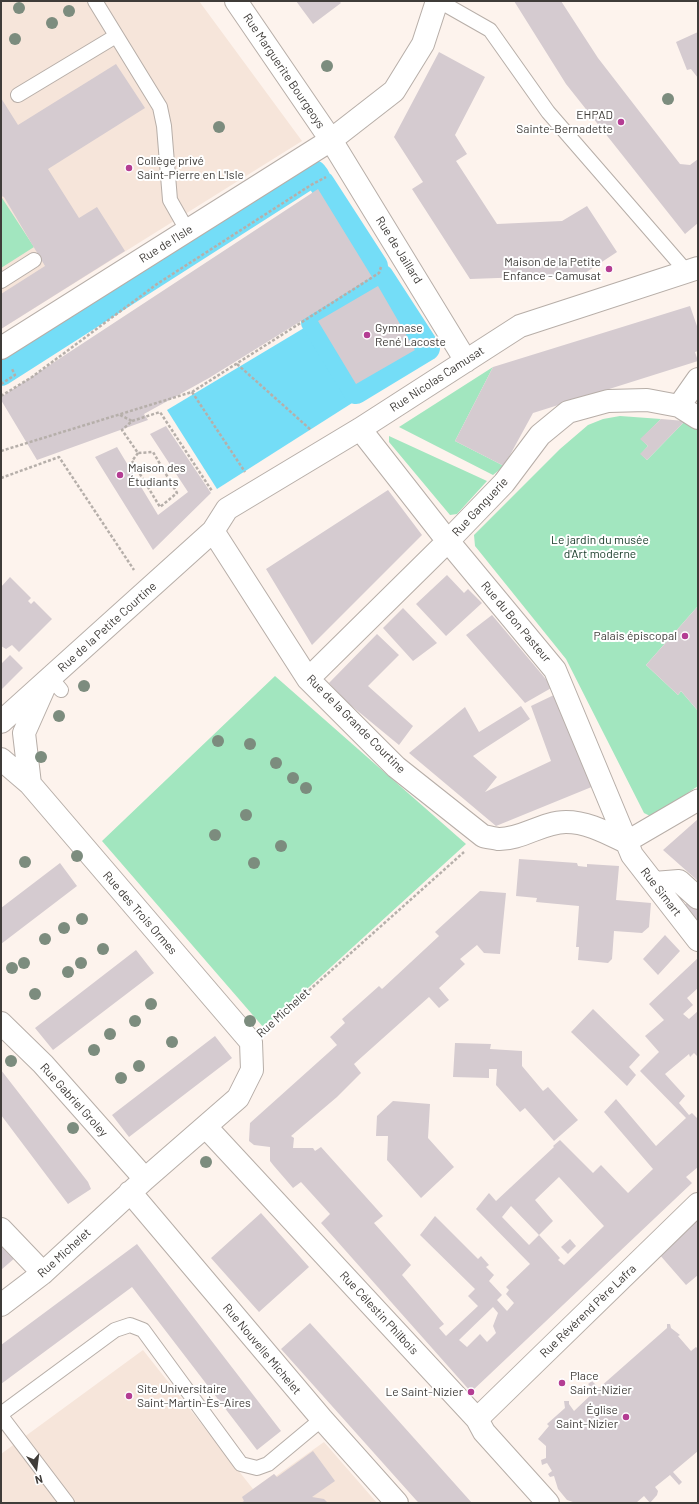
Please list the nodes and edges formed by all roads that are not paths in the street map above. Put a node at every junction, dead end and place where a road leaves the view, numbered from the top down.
1 (95, 1) edge
2 (236, 1) edge
3 (438, 1) edge
4 (116, 36) junction
5 (18, 95) dead end
6 (332, 140) junction
7 (186, 230) junction
8 (34, 260) dead end
9 (692, 270) edge
10 (1, 281) edge
11 (1, 348) edge
12 (466, 361) junction
13 (698, 379) edge
14 (679, 406) junction
15 (698, 418) edge
16 (360, 429) junction
17 (213, 531) junction
18 (448, 541) junction
19 (308, 678) junction
20 (53, 683) junction
21 (1, 722) edge
22 (1, 759) edge
23 (30, 784) junction
24 (698, 800) edge
25 (626, 842) junction
26 (654, 884) junction
27 (698, 898) edge
28 (698, 940) edge
29 (1, 1023) edge
30 (251, 1042) joint
31 (206, 1127) junction
32 (138, 1186) junction
33 (698, 1204) edge
34 (1, 1229) edge
35 (43, 1273) junction
36 (1, 1305) edge
37 (1, 1415) edge
38 (322, 1419) junction
39 (477, 1419) junction
40 (67, 1503) edge
41 (397, 1503) edge
42 (548, 1503) edge

1 - 4 lane
2 - 6 street, Rue Marguerite Bourgeoys
3 - 6 street, Rue de l'Isle
3 - 9 lane
4 - 5 lane
4 - 7 lane
6 - 7 street, Rue de l'Isle
6 - 12 street, Rue de Jaillard
7 - 11 street, Rue de l'Isle
8 - 10 lane
9 - 12 street, Rue Nicolas Camusat
12 - 16 street, Rue Nicolas Camusat
13 - 14 street
14 - 15 street
14 - 18 street, Rue Ganguerie
16 - 17 street, Rue Nicolas Camusat
16 - 18 street, Rue du Bon Pasteur
17 - 19 street, Rue de la Grande Courtine
17 - 20 street, Rue de la Petite Courtine
18 - 19 street, Rue Ganguerie
18 - 25 street, Rue du Bon Pasteur
19 - 25 street, Rue de la Grande Courtine
20 - 21 street, Rue de la Petite Courtine
20 - 23 street
22 - 23 street, Rue des Trois Ormes
23 - 30 street, Rue des Trois Ormes
24 - 25 street
25 - 26 street, Rue Simart
26 - 27 street
26 - 28 street, Rue Simart
29 - 32 street, Rue Gabriel Groley
30 - 31 street, Rue Michelet
31 - 32 street, Rue Michelet
31 - 39 street, Rue Célestin Philbois
32 - 35 street, Rue Michelet
32 - 38 street, Rue Nouvelle Michelet
33 - 39 street, Rue Révérend Père Lafra
34 - 35 street
35 - 36 street, Rue Michelet
37 - 38 lane
37 - 40 lane
38 - 41 street, Rue Nouvelle Michelet
39 - 42 street, Rue Célestin Philbois

